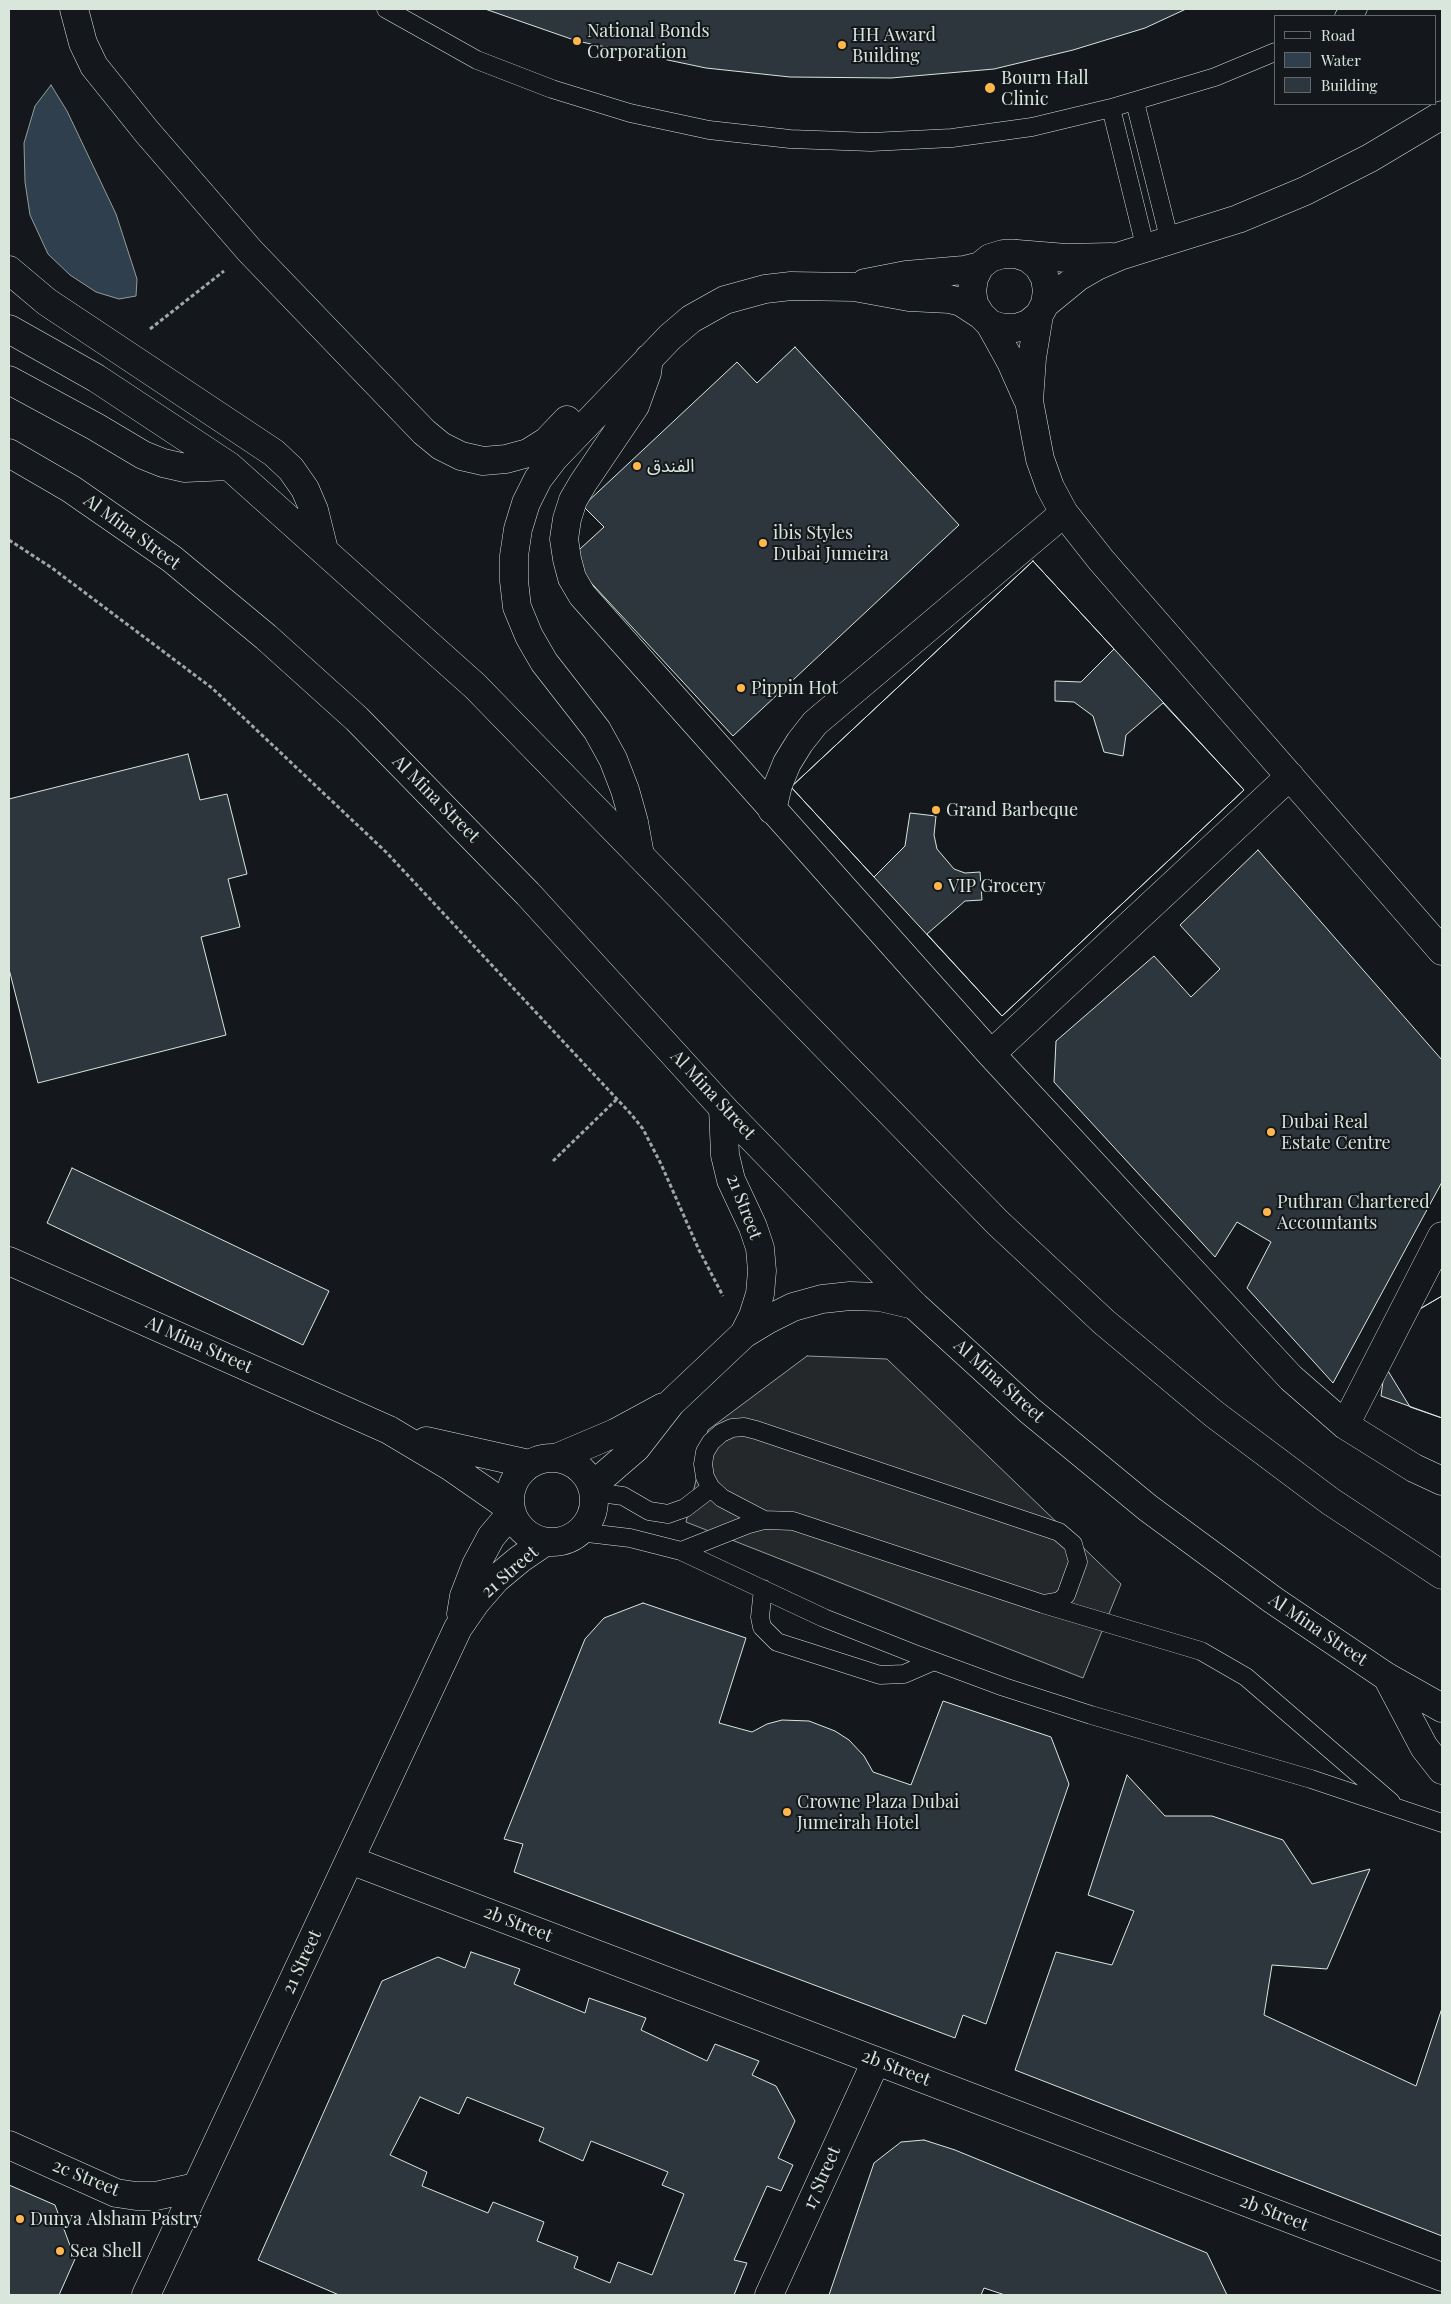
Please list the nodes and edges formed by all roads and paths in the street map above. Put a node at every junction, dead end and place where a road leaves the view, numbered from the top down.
1 (74, 9) edge
2 (386, 9) edge
3 (1358, 9) edge
4 (1346, 15) edge
5 (1274, 52) edge
6 (1135, 102) junction
7 (1112, 108) junction
8 (1442, 115) edge
9 (1158, 246) junction
10 (250, 250) junction
11 (1016, 254) junction
12 (1120, 256) junction
13 (980, 266) junction
14 (9, 270) edge
15 (854, 287) junction
16 (1042, 309) junction
17 (986, 320) junction
18 (9, 329) edge
19 (122, 351) junction
20 (649, 358) junction
21 (9, 380) edge
22 (1029, 402) junction
23 (9, 453) edge
24 (229, 466) junction
25 (9, 471) edge
26 (71, 489) junction
27 (1064, 513) junction
28 (9, 540) edge
29 (324, 550) junction
30 (1290, 776) junction
31 (772, 810) junction
32 (640, 854) junction
33 (1442, 951) edge
34 (991, 1054) junction
35 (617, 1099) junction
36 (723, 1108) junction
37 (553, 1161) dead end
38 (1442, 1236) edge
39 (9, 1260) edge
40 (914, 1305) junction
41 (744, 1334) junction
42 (671, 1403) junction
43 (1344, 1425) junction
44 (389, 1430) junction
45 (556, 1458) junction
46 (529, 1464) junction
47 (1442, 1481) edge
48 (711, 1488) junction
49 (593, 1489) junction
50 (511, 1510) junction
51 (764, 1520) junction
52 (579, 1532) junction
53 (546, 1542) junction
54 (681, 1551) junction
55 (1442, 1575) edge
56 (763, 1589) junction
57 (1042, 1604) junction
58 (458, 1628) junction
59 (934, 1661) junction
60 (1387, 1677) junction
61 (1442, 1708) edge
62 (1442, 1770) edge
63 (1398, 1808) junction
64 (1442, 1824) edge
65 (350, 1860) junction
66 (876, 2061) junction
67 (9, 2145) edge
68 (196, 2187) junction
69 (1442, 2277) edge
70 (146, 2295) edge
71 (769, 2295) edge

1 - 10 street
2 - 7 lane
3 - 4 lane
5 - 6 lane
6 - 7 lane
6 - 9 lane
7 - 9 lane
8 - 9 street
9 - 12 street
10 - 19 path
10 - 20 street
11 - 12 street
11 - 13 street
11 - 16 street
12 - 16 street
13 - 15 street
13 - 17 street
14 - 19 street
15 - 17 street
15 - 20 street
16 - 17 street
16 - 22 street
17 - 22 street
18 - 24 street
19 - 29 street
20 - 31 street
20 - 32 street
21 - 24 street
22 - 27 street
23 - 26 street, Al Mina Street
24 - 29 street
25 - 26 street
26 - 36 street, Al Mina Street
27 - 30 street
27 - 31 street
28 - 35 path
29 - 32 street
30 - 33 street
30 - 34 street
31 - 34 street
32 - 55 street
34 - 43 street
35 - 37 path
35 - 41 path
36 - 40 street, Al Mina Street
36 - 41 street, 21 Street
38 - 43 street
39 - 44 street, Al Mina Street
40 - 41 street, 21 Street
40 - 60 street, Al Mina Street
41 - 42 street, 21 Street
42 - 45 street, 21 Street
42 - 49 street, 21 Street
43 - 47 street
44 - 46 street, Al Mina Street
44 - 50 street, Al Mina Street
45 - 46 street
45 - 49 street
46 - 50 street
48 - 49 lane
48 - 51 lane
48 - 57 lane
49 - 52 street
50 - 53 street
50 - 58 street, 21 Street
51 - 54 lane
51 - 57 lane
52 - 53 street
52 - 54 lane
53 - 58 street, 21 Street
54 - 56 lane
56 - 59 lane
56 - 59 lane
57 - 63 lane
58 - 65 street, 21 Street
59 - 63 lane
60 - 61 street, Al Mina Street
60 - 62 street
63 - 64 lane
65 - 66 street, 2b Street
65 - 68 street, 21 Street
66 - 69 street, 2b Street
66 - 71 street, 17 Street
67 - 68 street, 2c Street
68 - 70 street, 21 Street

